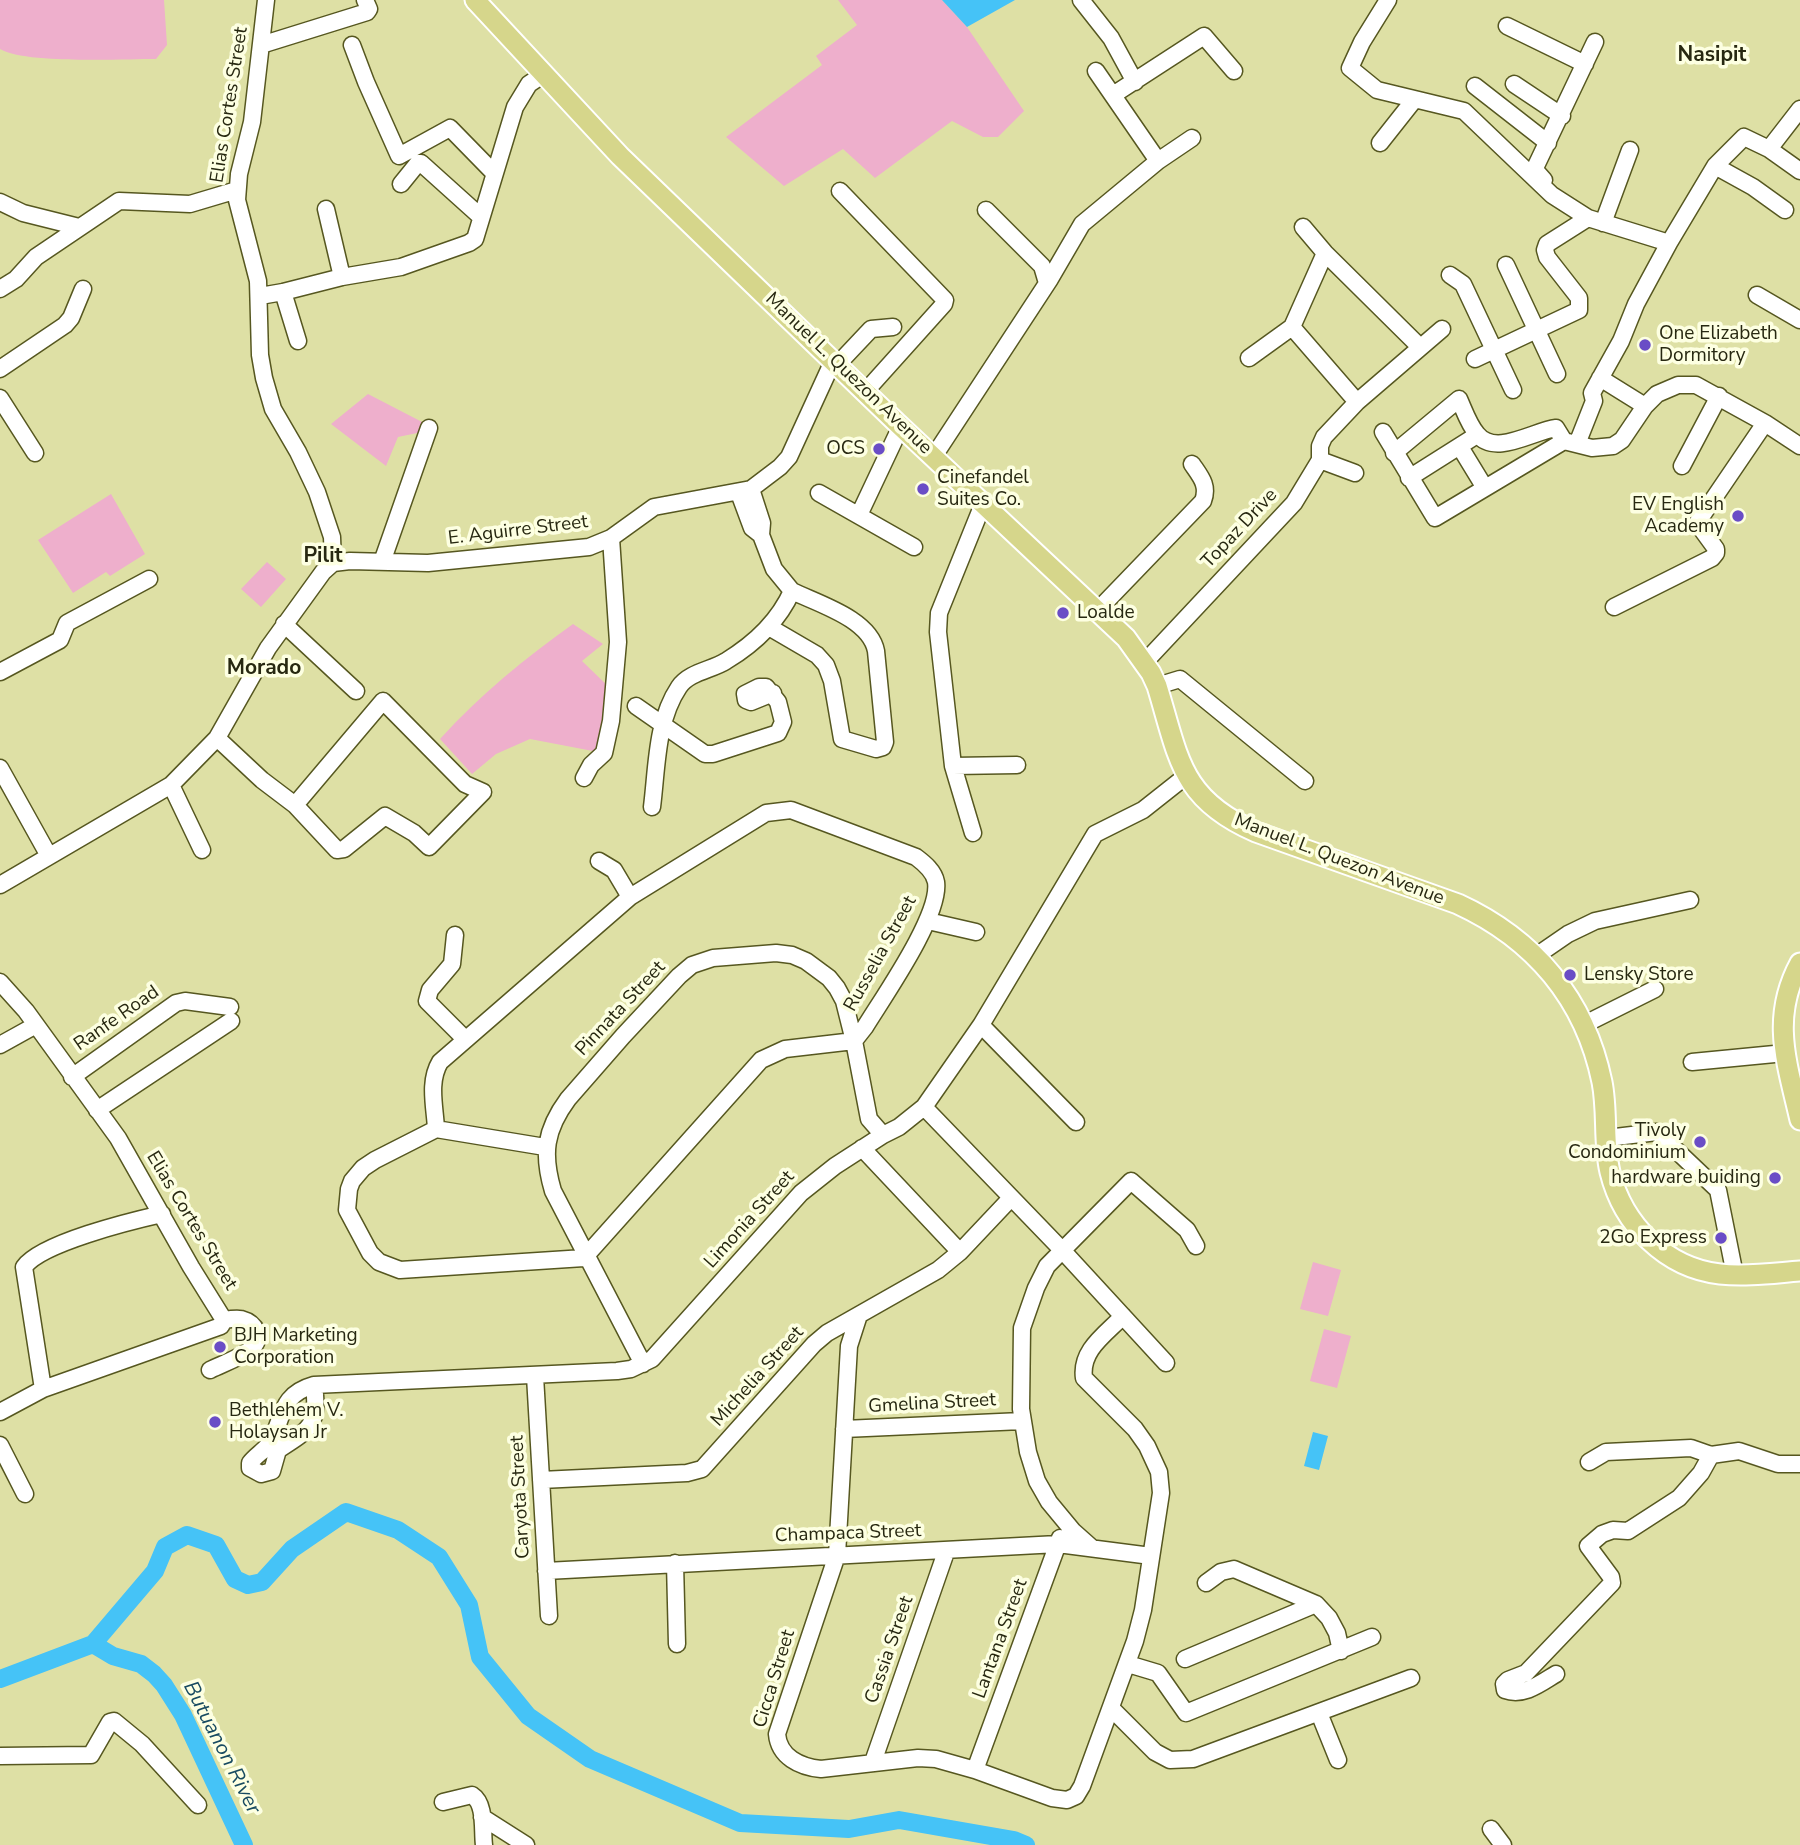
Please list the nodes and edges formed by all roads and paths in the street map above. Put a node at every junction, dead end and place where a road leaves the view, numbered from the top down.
1 (266, 0) edge
2 (365, 0) edge
3 (475, 0) edge
4 (1081, 0) edge
5 (1388, 0) edge
6 (1507, 26) dead end
7 (1595, 42) dead end
8 (261, 45) junction
9 (352, 45) dead end
10 (1585, 64) junction
11 (1096, 71) dead end
12 (1234, 71) dead end
13 (544, 74) junction
14 (1135, 82) junction
15 (1514, 84) dead end
16 (1475, 86) dead end
17 (1113, 95) junction
18 (1414, 100) junction
19 (1800, 109) edge
20 (1562, 116) junction
21 (1192, 138) dead end
22 (1380, 143) dead end
23 (1548, 143) junction
24 (1769, 149) junction
25 (1630, 150) dead end
26 (1158, 161) junction
27 (1715, 166) junction
28 (1800, 171) edge
29 (494, 173) junction
30 (401, 184) dead end
31 (237, 190) junction
32 (840, 191) dead end
33 (1560, 201) junction
34 (0, 202) edge
35 (1776, 206) dead end
36 (326, 209) dead end
37 (986, 210) dead end
38 (481, 217) junction
39 (1595, 221) junction
40 (79, 227) junction
41 (1303, 227) dead end
42 (1668, 243) junction
43 (1325, 253) junction
44 (1506, 265) dead end
45 (1450, 275) dead end
46 (342, 277) junction
47 (1047, 283) junction
48 (0, 289) edge
49 (83, 289) dead end
50 (283, 292) junction
51 (1756, 295) dead end
52 (260, 296) junction
53 (1800, 320) edge
54 (894, 327) dead end
55 (1292, 327) junction
56 (1442, 329) dead end
57 (1537, 331) junction
58 (298, 341) dead end
59 (1420, 347) junction
60 (1494, 351) junction
61 (1249, 358) dead end
62 (1475, 359) dead end
63 (835, 363) junction
64 (0, 369) edge
65 (1557, 374) dead end
66 (1600, 378) junction
67 (1513, 390) dead end
68 (865, 392) junction
69 (1719, 396) junction
70 (0, 398) edge
71 (1357, 402) junction
72 (1645, 406) junction
73 (1765, 423) junction
74 (901, 426) junction
75 (429, 428) dead end
76 (1382, 432) dead end
77 (1477, 435) junction
78 (1570, 442) junction
79 (1800, 446) edge
80 (1460, 447) junction
81 (35, 453) dead end
82 (1394, 453) junction
83 (934, 456) junction
84 (1320, 460) junction
85 (1192, 464) dead end
86 (1682, 466) dead end
87 (1355, 473) dead end
88 (1409, 478) junction
89 (1485, 488) junction
90 (745, 491) junction
91 (819, 493) dead end
92 (983, 504) junction
93 (859, 515) junction
94 (611, 538) junction
95 (914, 547) dead end
96 (382, 562) junction
97 (333, 563) junction
98 (149, 579) dead end
99 (792, 591) junction
100 (1614, 607) dead end
101 (1097, 611) junction
102 (284, 624) junction
103 (769, 627) junction
104 (1144, 663) junction
105 (0, 672) edge
106 (1157, 687) junction
107 (356, 691) dead end
108 (773, 693) dead end
109 (636, 706) dead end
110 (662, 723) junction
111 (217, 738) junction
112 (1017, 765) dead end
113 (953, 766) junction
114 (0, 768) edge
115 (1186, 776) junction
116 (584, 778) dead end
117 (1305, 781) dead end
118 (171, 785) junction
119 (295, 804) junction
120 (652, 807) dead end
121 (973, 833) dead end
122 (202, 850) dead end
123 (49, 856) junction
124 (599, 860) dead end
125 (0, 885) edge
126 (630, 897) junction
127 (1690, 901) dead end
128 (928, 921) junction
129 (976, 932) dead end
130 (455, 935) dead end
131 (1536, 956) junction
132 (1800, 963) edge
133 (0, 982) edge
134 (1655, 989) dead end
135 (36, 1025) junction
136 (981, 1025) junction
137 (1583, 1025) junction
138 (465, 1039) junction
139 (854, 1041) junction
140 (0, 1045) edge
141 (1789, 1047) edge
142 (1692, 1062) dead end
143 (72, 1077) junction
144 (924, 1107) junction
145 (97, 1110) junction
146 (1800, 1120) edge
147 (1076, 1122) dead end
148 (436, 1129) junction
149 (883, 1135) junction
150 (1607, 1138) junction
151 (545, 1147) junction
152 (862, 1148) junction
153 (1011, 1198) junction
154 (162, 1214) junction
155 (1196, 1247) dead end
156 (1062, 1250) junction
157 (960, 1252) junction
158 (588, 1254) junction
159 (1800, 1271) edge
160 (1735, 1275) junction
161 (1123, 1317) junction
162 (858, 1318) junction
163 (224, 1320) junction
164 (827, 1333) junction
165 (849, 1346) junction
166 (1166, 1363) dead end
167 (643, 1364) junction
168 (209, 1370) dead end
169 (535, 1376) junction
170 (314, 1385) junction
171 (43, 1389) junction
172 (0, 1412) edge
173 (1022, 1421) junction
174 (844, 1429) junction
175 (0, 1444) edge
176 (1710, 1455) junction
177 (1589, 1462) dead end
178 (1800, 1464) edge
179 (541, 1479) junction
180 (25, 1494) dead end
181 (1066, 1523) junction
182 (1058, 1544) junction
183 (1091, 1547) junction
184 (946, 1552) junction
185 (837, 1555) junction
186 (1151, 1556) junction
187 (675, 1563) junction
188 (546, 1571) junction
189 (1206, 1583) dead end
190 (1316, 1604) junction
191 (549, 1616) dead end
192 (1372, 1637) dead end
193 (677, 1644) dead end
194 (1341, 1651) junction
195 (1185, 1660) dead end
196 (1128, 1664) junction
197 (1556, 1674) dead end
198 (1411, 1678) dead end
199 (1111, 1708) junction
200 (1319, 1713) junction
201 (0, 1756) edge
202 (1338, 1760) dead end
203 (873, 1762) junction
204 (975, 1770) junction
205 (443, 1802) dead end
206 (198, 1805) dead end
207 (482, 1817) junction
208 (1491, 1829) dead end
209 (484, 1845) edge
210 (526, 1845) edge
211 (1503, 1845) edge

1 - 8 street, Elias Cortes Street
2 - 8 street
3 - 13 main road, Manuel L. Quezon Avenue
4 - 14 street
5 - 18 street
6 - 10 street
7 - 10 street
8 - 31 street, Elias Cortes Street
9 - 29 street
10 - 20 street
11 - 17 street
12 - 14 street
13 - 29 street
13 - 63 main road, Manuel L. Quezon Avenue
14 - 17 street
15 - 20 street
16 - 23 street
17 - 26 street
18 - 22 street
18 - 33 street
19 - 24 street
20 - 23 street
21 - 26 street
23 - 33 street
24 - 27 street
24 - 28 street
25 - 39 street
26 - 47 street
27 - 35 street
27 - 42 street
29 - 38 street
30 - 38 street
31 - 40 street
31 - 52 street, Elias Cortes Street
32 - 68 street
33 - 39 street
34 - 40 street
36 - 46 street
37 - 47 street
38 - 46 street
39 - 42 street
39 - 57 street
40 - 48 street
41 - 43 street
42 - 66 street
43 - 55 street
43 - 59 street
44 - 57 street
45 - 60 street
46 - 50 street
47 - 83 street
49 - 64 street
50 - 52 street
50 - 58 street
51 - 53 street
52 - 97 street, Elias Cortes Street
54 - 63 street, E. Aguirre Street
55 - 61 street
55 - 71 street
56 - 59 street, Topaz Drive
57 - 60 street
57 - 65 street
59 - 71 street, Topaz Drive
60 - 62 street
60 - 67 street
63 - 68 main road, Manuel L. Quezon Avenue
63 - 90 street, E. Aguirre Street
66 - 72 street
66 - 78 street
68 - 74 main road, Manuel L. Quezon Avenue
69 - 72 street
69 - 73 street
69 - 86 street
70 - 81 street
71 - 84 street, Topaz Drive
72 - 78 street
73 - 79 street
73 - 100 street
74 - 83 main road, Manuel L. Quezon Avenue
74 - 93 street
75 - 96 street
76 - 82 street
77 - 78 street
77 - 80 street
77 - 82 street
78 - 89 street
80 - 88 street
80 - 89 street
82 - 88 street
83 - 92 main road, Manuel L. Quezon Avenue
84 - 87 street
84 - 104 street, Topaz Drive
85 - 101 street
88 - 89 street
90 - 94 street, E. Aguirre Street
90 - 99 street
91 - 93 street
92 - 101 main road, Manuel L. Quezon Avenue
92 - 113 street
93 - 95 street
94 - 96 street, E. Aguirre Street
94 - 116 street
96 - 97 street, E. Aguirre Street
97 - 102 street
98 - 105 street
99 - 103 street
99 - 103 street
101 - 104 main road, Manuel L. Quezon Avenue
102 - 107 street
102 - 111 street
103 - 110 street
104 - 106 main road, Manuel L. Quezon Avenue
106 - 115 main road, Manuel L. Quezon Avenue
106 - 117 street
108 - 110 street
109 - 110 street
110 - 120 street
111 - 118 street
111 - 119 street
112 - 113 street
113 - 121 street
114 - 123 street
115 - 131 main road, Manuel L. Quezon Avenue
115 - 136 street, Limonia Street
118 - 122 street
118 - 123 street
119 - 119 street
123 - 125 street
124 - 126 street
126 - 128 street, Russelia Street
126 - 138 street, Russelia Street
127 - 131 street
128 - 129 street
128 - 139 street, Russelia Street
130 - 138 street
131 - 137 main road, Manuel L. Quezon Avenue
132 - 141 main road
133 - 135 street, Elias Cortes Street
134 - 137 street
135 - 140 street
135 - 143 street, Elias Cortes Street
136 - 144 street, Limonia Street
136 - 147 street
137 - 150 main road, Manuel L. Quezon Avenue
138 - 148 street, Russelia Street
139 - 149 street, Pinnata Street
139 - 151 street, Pinnata Street
139 - 158 street, Russelia Street
141 - 142 street
141 - 146 main road
143 - 145 street, Elias Cortes Street
143 - 145 street, Ranfe Road
144 - 149 street, Limonia Street
144 - 153 street
145 - 154 street, Elias Cortes Street
148 - 151 street
148 - 158 street
149 - 152 street, Limonia Street
150 - 160 main road, Manuel L. Quezon Avenue
150 - 160 street
151 - 158 street, Pinnata Street
152 - 157 street
152 - 167 street, Limonia Street
153 - 156 street
153 - 157 street, Michelia Street
154 - 163 street, Elias Cortes Street
154 - 171 street
155 - 156 street
156 - 161 street
156 - 173 street
157 - 162 street, Michelia Street
158 - 167 street, Pinnata Street
159 - 160 main road, Manuel L. Quezon Avenue
161 - 166 street
161 - 186 street, Cicca Street
162 - 164 street, Michelia Street
162 - 165 street, Cicca Street
163 - 168 street
163 - 171 street, Elias Cortes Street
164 - 165 street
164 - 179 street, Michelia Street
165 - 174 street, Cicca Street
167 - 169 street, Limonia Street
169 - 170 street, Limonia Street
169 - 179 street, Caryota Street
170 - 170 street
171 - 172 street, Elias Cortes Street
173 - 174 street, Gmelina Street
173 - 181 street
174 - 185 street, Cicca Street
175 - 180 street
176 - 177 street
176 - 178 street
176 - 197 street
179 - 188 street, Caryota Street
181 - 182 street, Lantana Street
181 - 183 street
182 - 183 street, Champaca Street
182 - 184 street, Champaca Street
182 - 204 street, Lantana Street
183 - 186 street, Champaca Street
184 - 185 street, Champaca Street
184 - 203 street, Cassia Street
185 - 187 street, Champaca Street
185 - 203 street, Cicca Street
186 - 196 street, Cicca Street
187 - 188 street, Champaca Street
187 - 193 street
188 - 191 street, Caryota Street
189 - 190 street
190 - 194 street
190 - 195 street
192 - 194 street
194 - 196 street
196 - 199 street, Cicca Street
198 - 200 street
199 - 200 street
199 - 204 street, Cicca Street
200 - 202 street
201 - 206 street
203 - 204 street, Cicca Street
205 - 207 street
207 - 209 street
207 - 210 street
208 - 211 street

